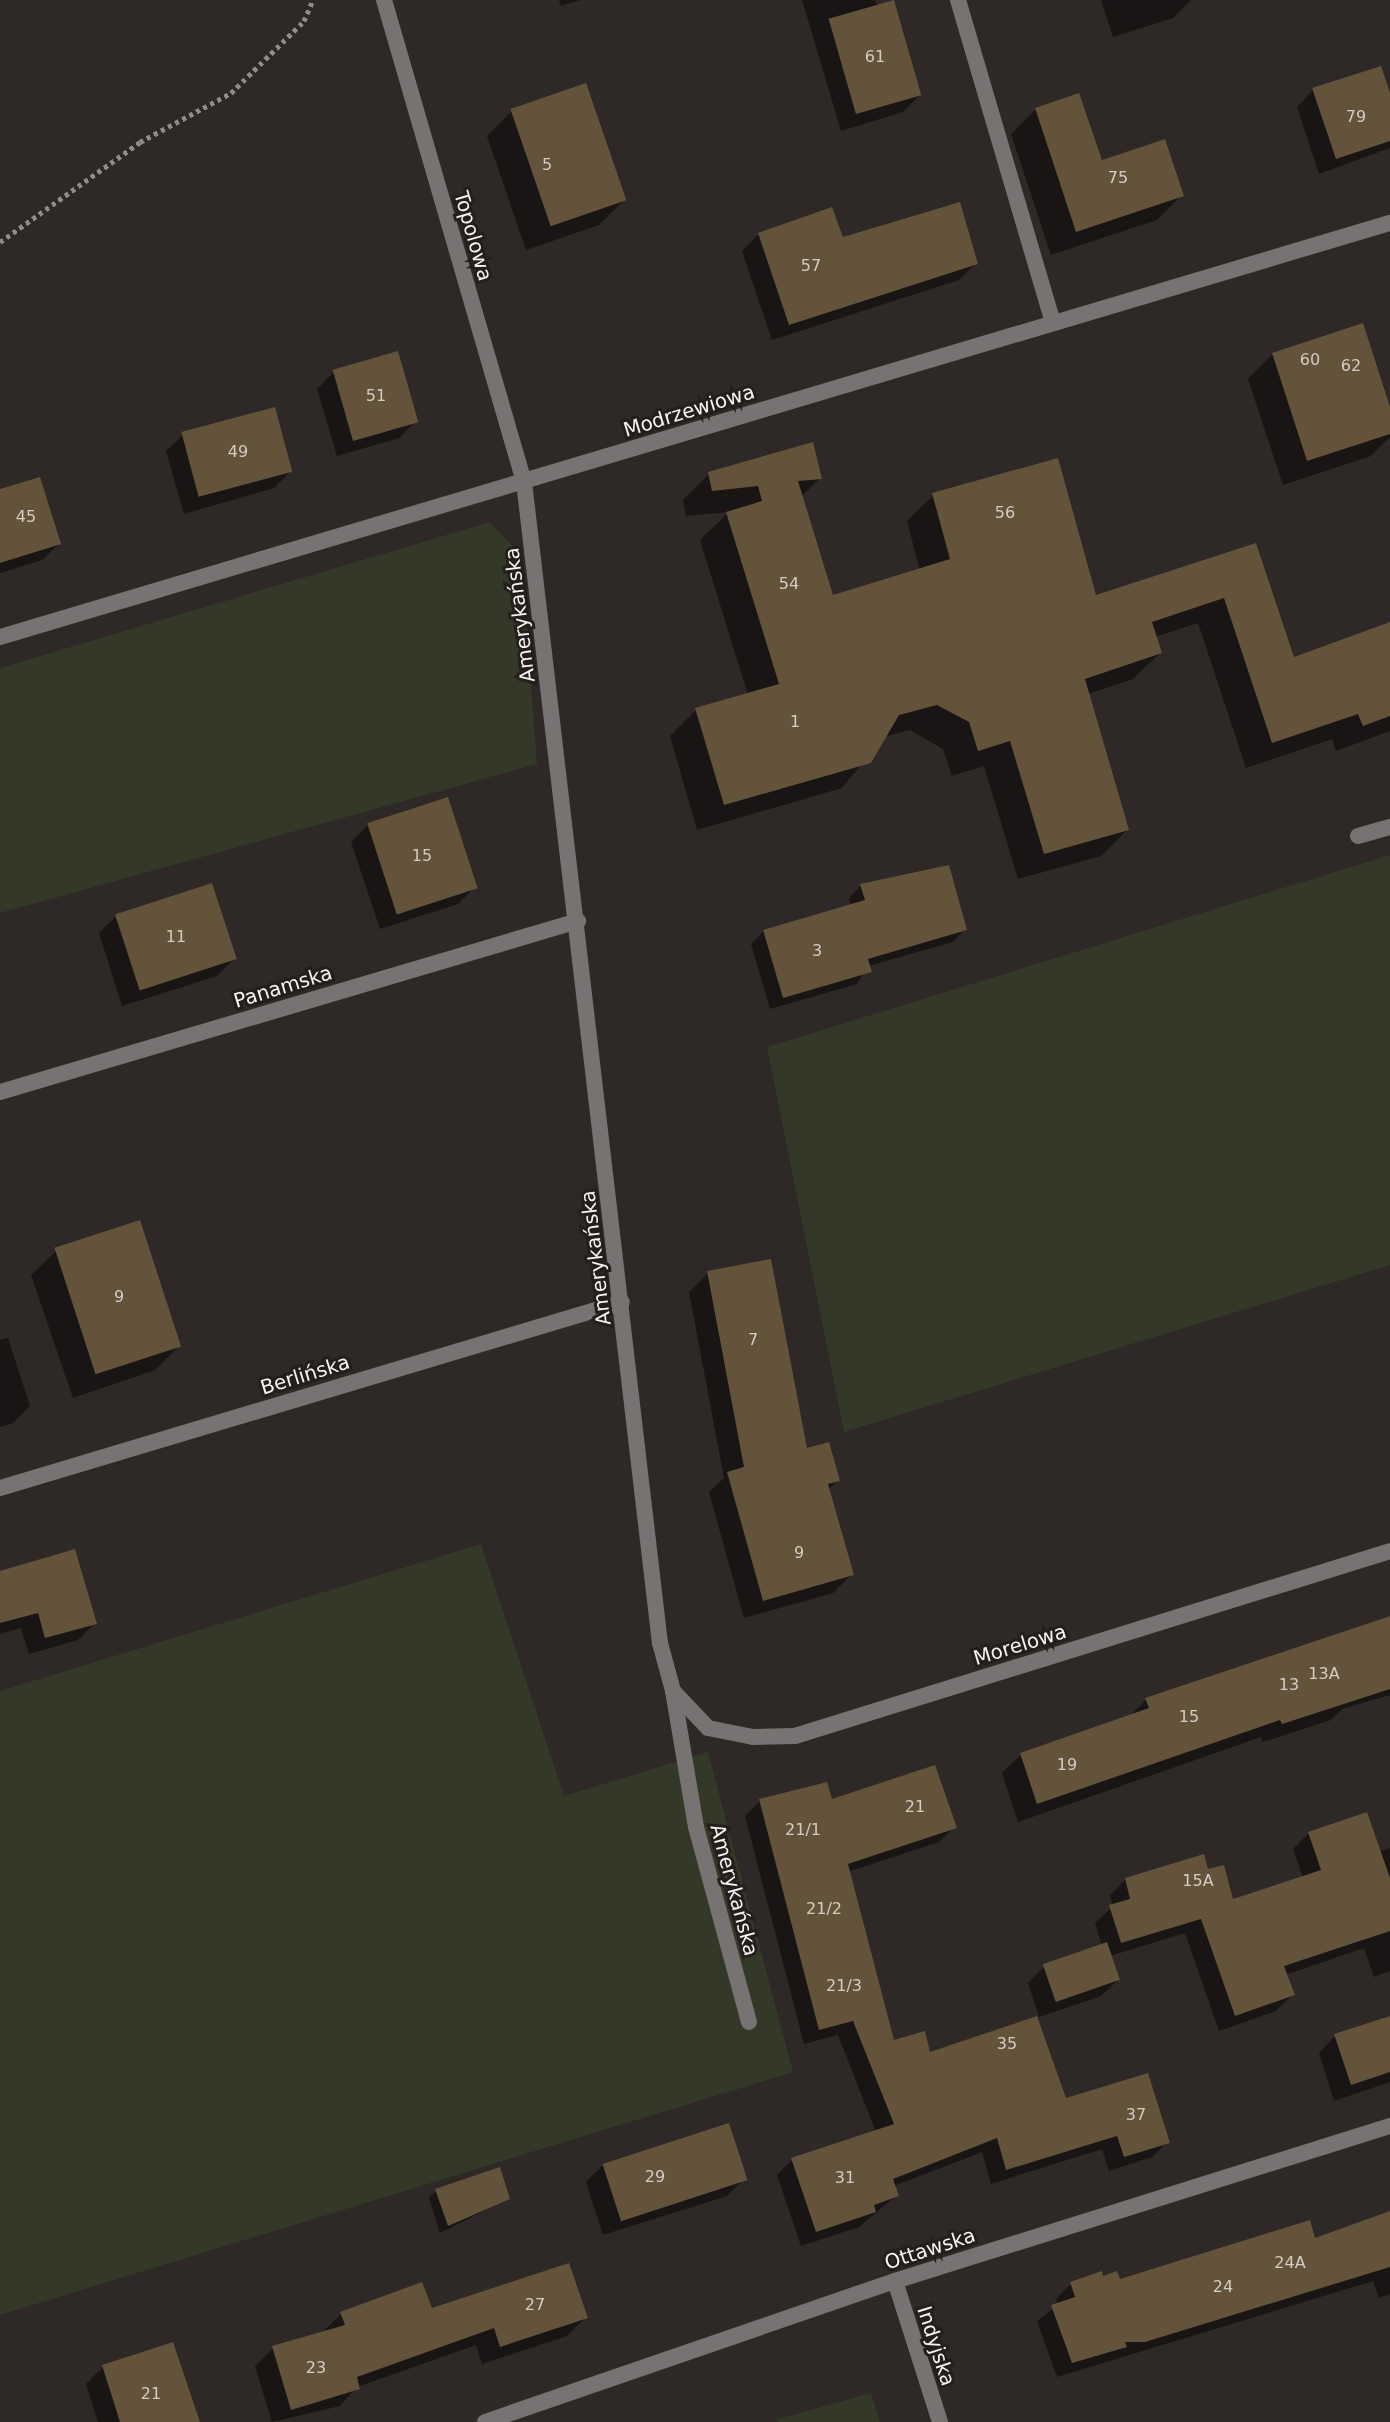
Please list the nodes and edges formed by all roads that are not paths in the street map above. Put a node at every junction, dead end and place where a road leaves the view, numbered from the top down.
1 (384, 0) edge
2 (958, 0) edge
3 (1390, 223) edge
4 (1053, 322) junction
5 (524, 482) junction
6 (0, 637) edge
7 (1390, 827) edge
8 (1358, 836) dead end
9 (578, 921) junction
10 (0, 1092) edge
11 (622, 1302) junction
12 (0, 1488) edge
13 (1390, 1551) edge
14 (673, 1691) junction
15 (749, 2022) dead end
16 (1390, 2126) edge
17 (895, 2281) junction
18 (485, 2422) edge
19 (940, 2422) edge

1 - 5 street, Topolowa
2 - 4 street
3 - 4 street, Modrzewiowa
4 - 5 street, Modrzewiowa
5 - 6 street, Modrzewiowa
5 - 9 street, Amerykańska
7 - 8 street
9 - 10 street, Panamska
9 - 11 street, Amerykańska
11 - 12 street, Berlińska
11 - 14 street, Amerykańska
13 - 14 street, Morelowa
14 - 15 street, Amerykańska
16 - 17 street, Ottawska
17 - 18 street, Ottawska
17 - 19 street, Indyjska

